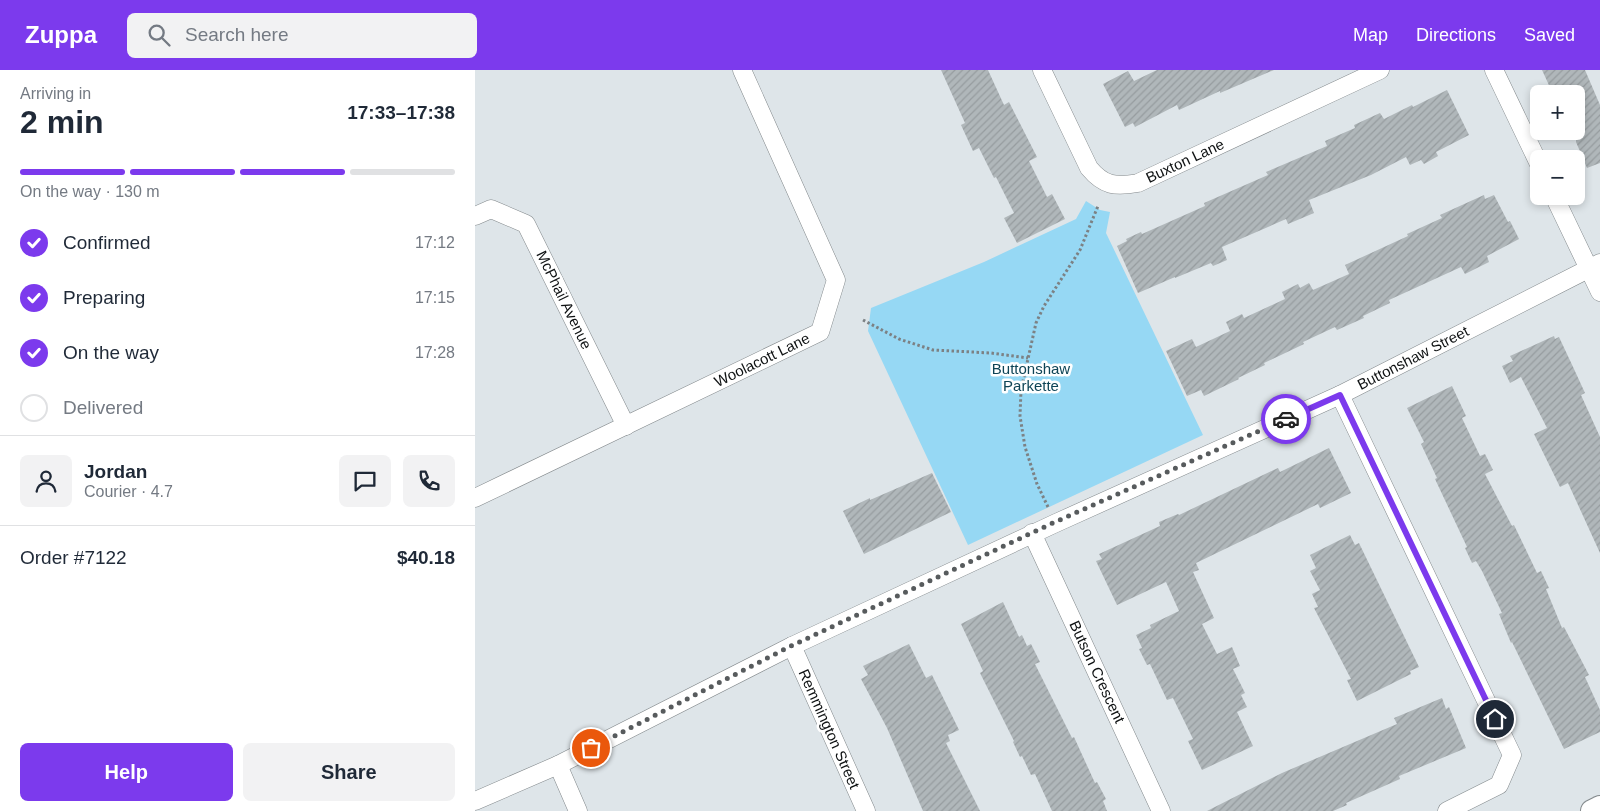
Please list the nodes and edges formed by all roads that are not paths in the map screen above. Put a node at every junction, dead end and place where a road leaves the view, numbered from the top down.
1 (742, 70) edge
2 (1042, 70) edge
3 (1380, 70) edge
4 (1494, 70) edge
5 (1532, 150) edge
6 (1559, 205) edge
7 (475, 216) edge
8 (1595, 266) edge
9 (1600, 292) edge
10 (1340, 395) junction
11 (626, 426) junction
12 (475, 498) edge
13 (1032, 533) junction
14 (791, 646) junction
15 (558, 765) junction
16 (475, 801) edge
17 (1600, 807) edge
18 (578, 811) edge
19 (866, 811) edge
20 (1161, 811) edge
21 (1447, 811) edge
22 (1592, 811) edge

1 - 11 street, Woolacott Lane
2 - 3 street, Buxton Lane
4 - 5 street
6 - 8 street
7 - 11 street, McPhail Avenue
8 - 9 street
8 - 10 street, Buttonshaw Street
10 - 13 street, Buttonshaw Street
10 - 21 street
11 - 12 street, Woolacott Lane
13 - 14 street, Buttonshaw Street
13 - 20 street, Butson Crescent
14 - 15 street, Buttonshaw Street
14 - 19 street, Remmington Street
15 - 16 street, Buttonshaw Street
15 - 18 street
17 - 22 street

